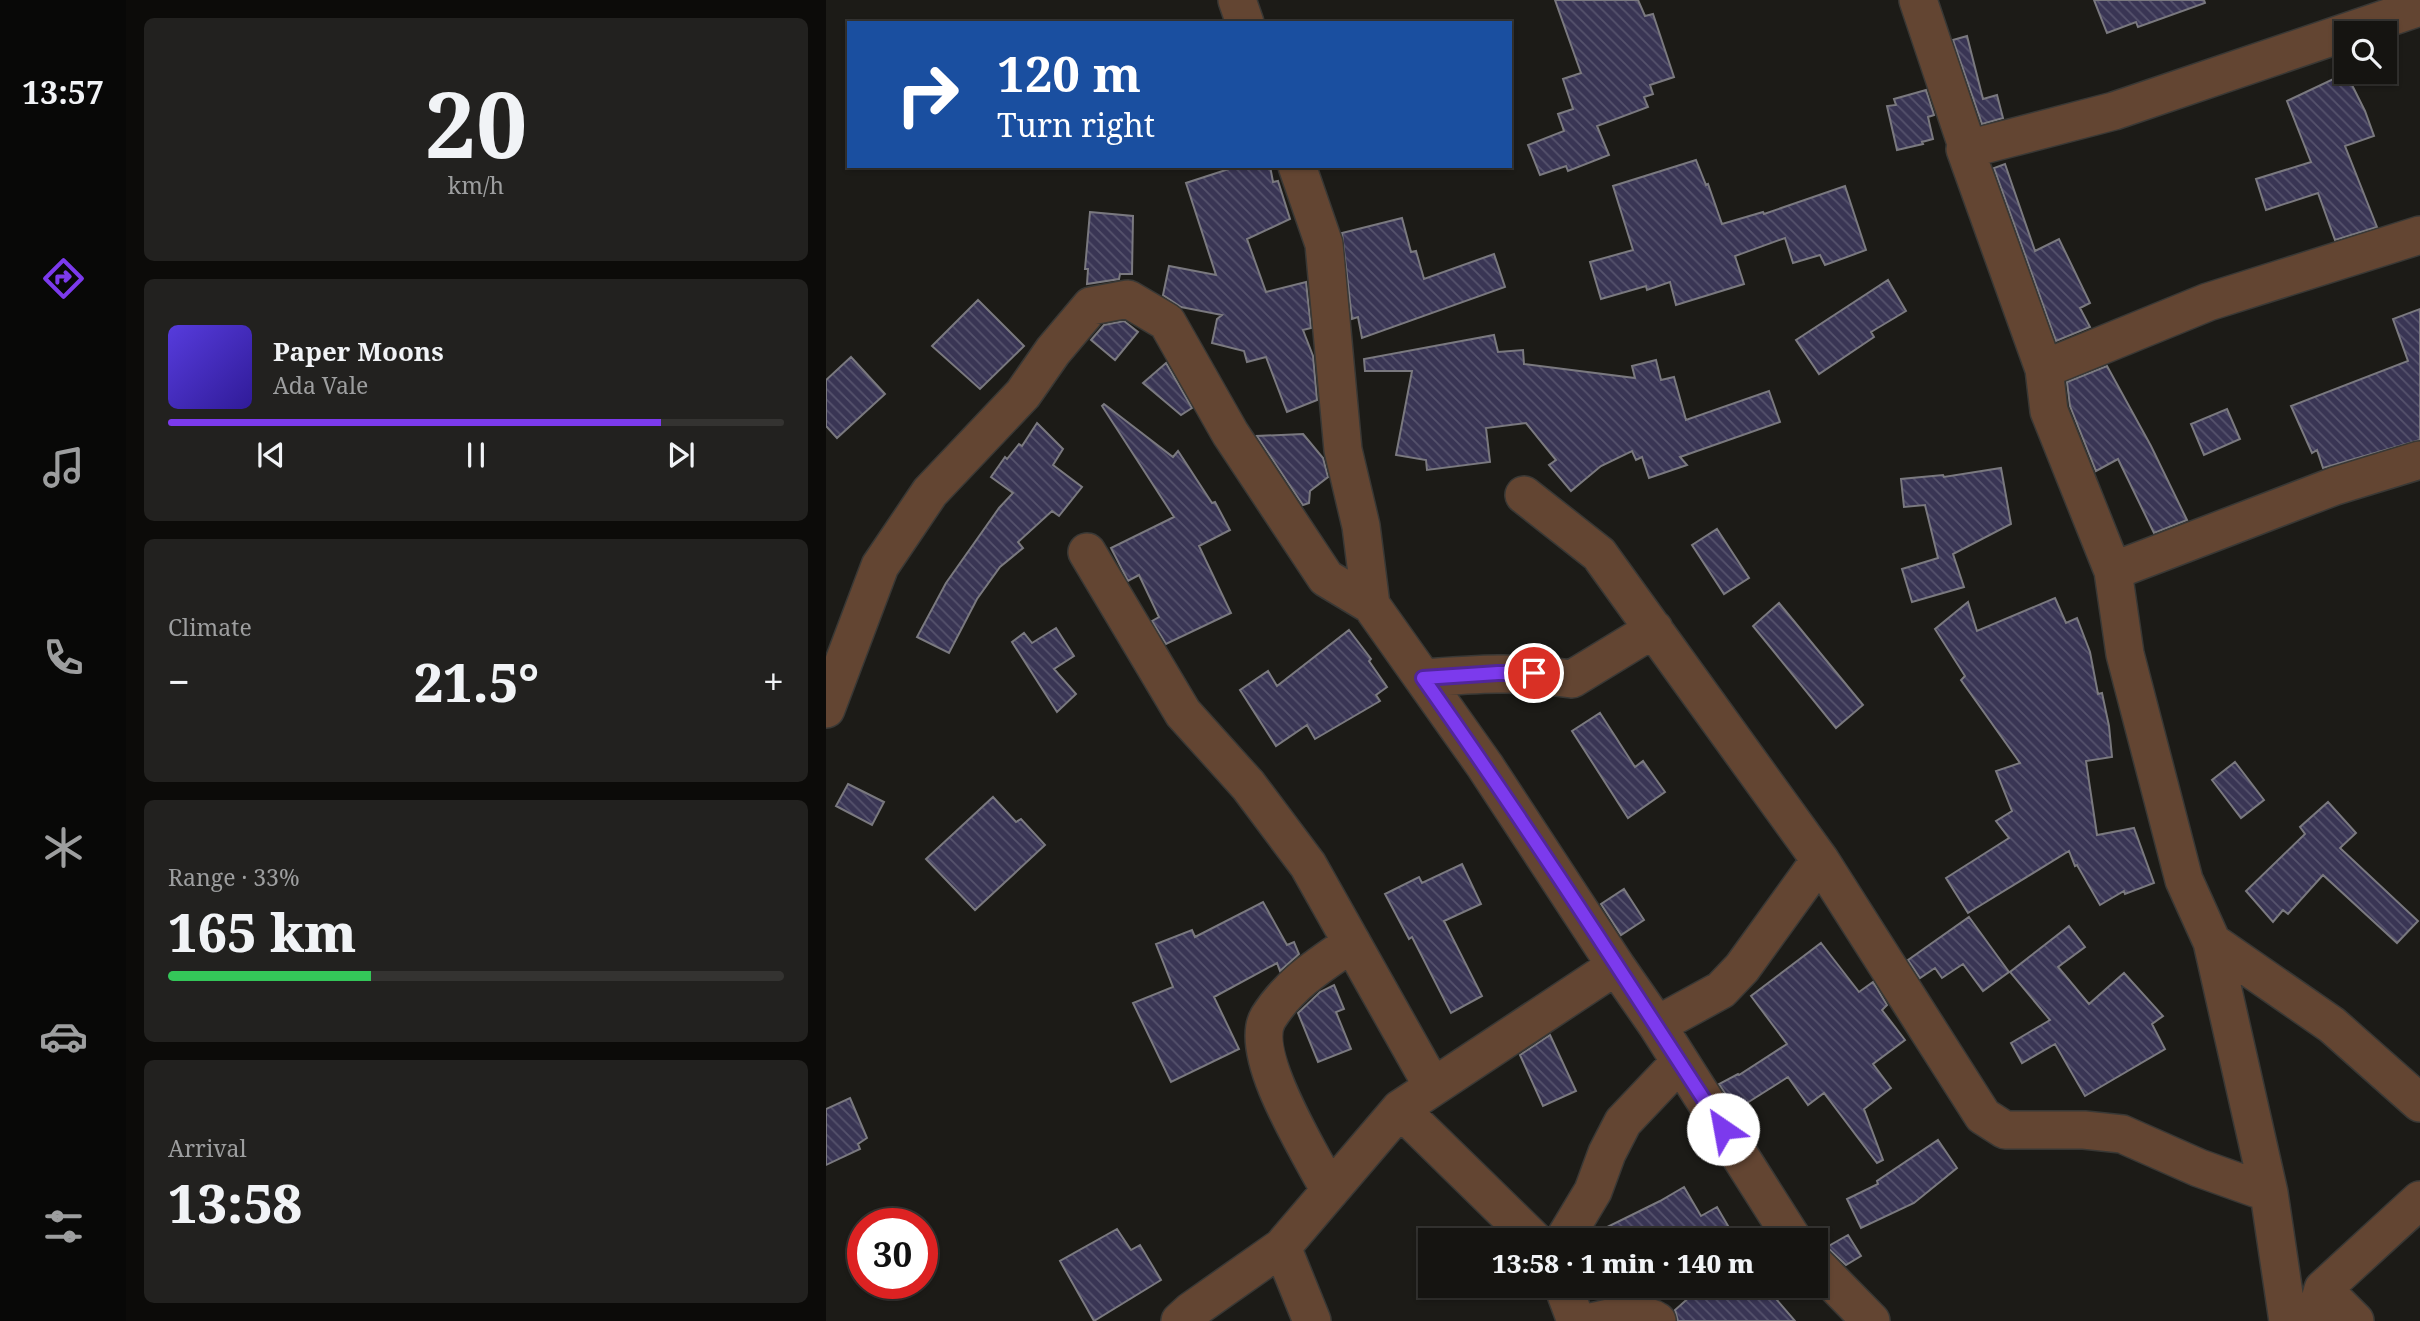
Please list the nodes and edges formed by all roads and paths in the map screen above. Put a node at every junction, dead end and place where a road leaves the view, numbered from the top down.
1 (1237, 0) edge
2 (1918, 0) edge
3 (2420, 7) edge
4 (1244, 21) edge
5 (1968, 149) junction
6 (1298, 168) edge
7 (2420, 235) edge
8 (2044, 369) junction
9 (2420, 460) edge
10 (1524, 495) dead end
11 (1087, 552) dead end
12 (2113, 571) junction
13 (1371, 605) junction
14 (1654, 629) junction
15 (1423, 678) junction
16 (826, 709) edge
17 (1820, 859) junction
18 (2212, 942) junction
19 (1352, 943) junction
20 (1616, 966) junction
21 (1657, 1025) junction
22 (1679, 1063) junction
23 (1433, 1087) junction
24 (2420, 1103) edge
25 (1400, 1110) junction
26 (1330, 1191) junction
27 (2269, 1193) junction
28 (2420, 1200) edge
29 (1522, 1228) edge
30 (1571, 1228) edge
31 (1786, 1228) edge
32 (1282, 1247) junction
33 (1828, 1277) edge
34 (1567, 1298) edge
35 (2318, 1305) edge
36 (1180, 1321) edge
37 (1312, 1321) edge
38 (1576, 1321) edge
39 (1595, 1321) edge
40 (1657, 1321) edge
41 (1871, 1321) edge
42 (2288, 1321) edge
43 (2355, 1321) edge

1 - 4 street
2 - 5 street
3 - 5 street
5 - 8 street
6 - 13 street
7 - 8 street
8 - 12 street
9 - 12 street
10 - 14 street
11 - 19 street
12 - 18 street
13 - 15 street
13 - 16 street
14 - 15 street
14 - 17 street
15 - 20 street
17 - 21 street
17 - 27 street
18 - 24 street
18 - 27 street
19 - 23 street
19 - 26 street
20 - 21 street
20 - 23 street
21 - 22 street
22 - 30 street
22 - 31 street
23 - 25 street
25 - 26 street
25 - 29 street
26 - 32 street
27 - 42 street
28 - 35 street
32 - 36 street
32 - 37 street
33 - 41 street
34 - 38 street
35 - 43 street
39 - 40 street

